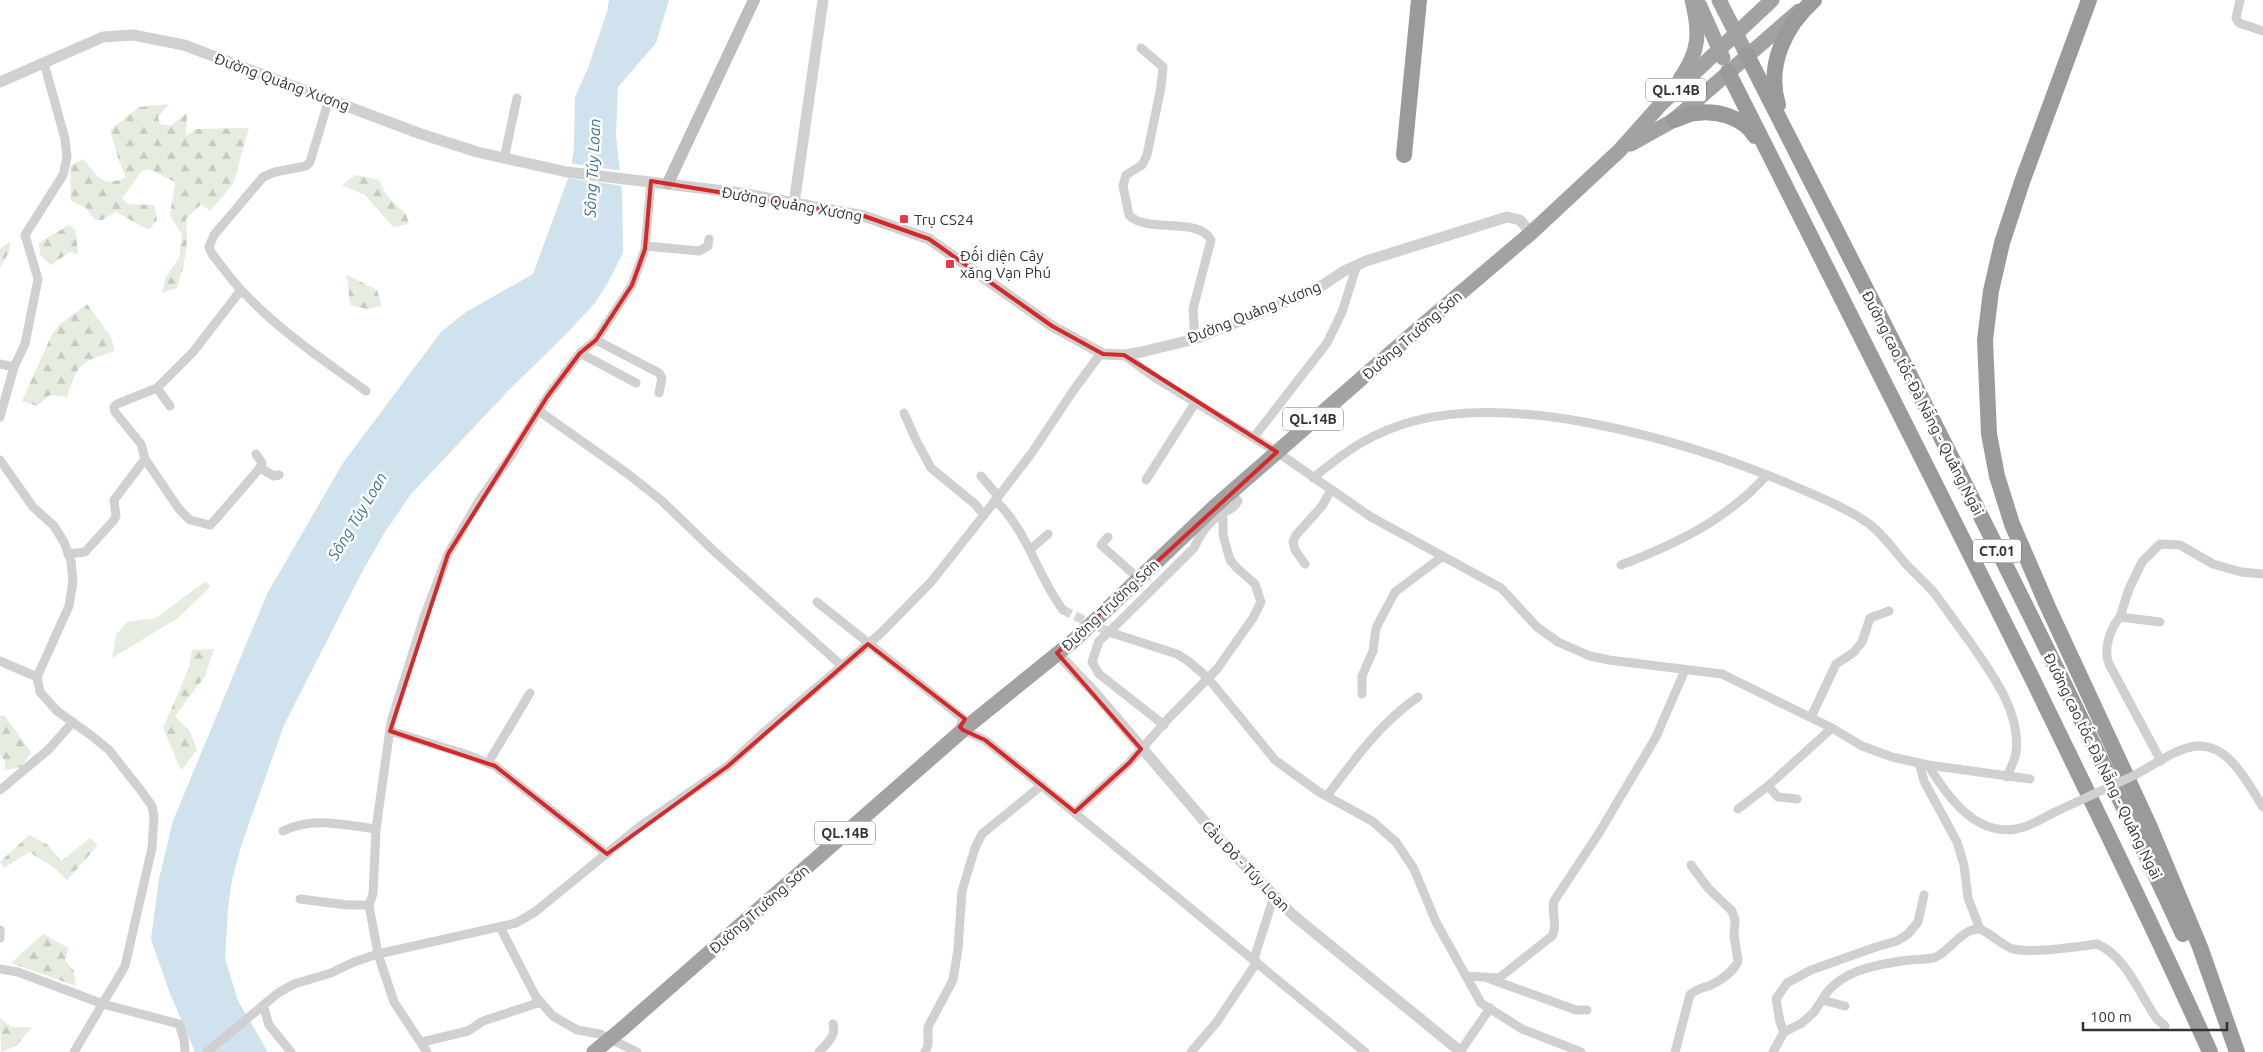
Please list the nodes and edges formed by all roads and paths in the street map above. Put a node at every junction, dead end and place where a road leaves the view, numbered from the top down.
1 (754, 0) edge
2 (823, 0) edge
3 (1692, 0) edge
4 (1698, 0) edge
5 (1718, 0) edge
6 (1772, 0) edge
7 (1813, 0) edge
8 (2089, 0) edge
9 (2240, 0) edge
10 (1418, 8) edge
11 (2263, 31) edge
12 (1737, 33) junction
13 (1142, 48) dead end
14 (1720, 49) junction
15 (1747, 55) junction
16 (44, 63) junction
17 (1728, 72) junction
18 (0, 82) edge
19 (517, 98) dead end
20 (329, 99) junction
21 (1661, 104) junction
22 (1674, 120) junction
23 (1404, 150) dead end
24 (1619, 151) junction
25 (504, 159) junction
26 (1807, 173) junction
27 (646, 181) junction
28 (668, 183) junction
29 (1785, 184) junction
30 (794, 204) junction
31 (1531, 233) junction
32 (709, 239) dead end
33 (646, 246) junction
34 (1357, 265) junction
35 (241, 290) junction
36 (1195, 338) junction
37 (596, 340) junction
38 (580, 353) junction
39 (1101, 353) junction
40 (1124, 355) junction
41 (0, 364) edge
42 (14, 367) junction
43 (636, 383) dead end
44 (157, 388) junction
45 (366, 391) dead end
46 (659, 393) dead end
47 (1195, 403) junction
48 (170, 406) dead end
49 (539, 411) junction
50 (904, 413) dead end
51 (0, 417) edge
52 (1254, 437) junction
53 (1277, 452) junction
54 (256, 454) dead end
55 (145, 459) junction
56 (0, 460) edge
57 (260, 468) junction
58 (279, 474) dead end
59 (1766, 475) junction
60 (981, 476) dead end
61 (1313, 478) junction
62 (1146, 480) dead end
63 (1331, 490) junction
64 (1230, 493) junction
65 (996, 498) junction
66 (1220, 514) junction
67 (984, 515) junction
68 (1048, 534) dead end
69 (1108, 537) dead end
70 (1031, 549) junction
71 (68, 554) junction
72 (1443, 556) junction
73 (1305, 564) dead end
74 (1621, 565) dead end
75 (2263, 574) edge
76 (1139, 579) junction
77 (817, 602) dead end
78 (1063, 610) tunnel mouth
79 (1888, 611) dead end
80 (2120, 617) junction
81 (2160, 622) dead end
82 (1109, 632) junction
83 (868, 644) junction
84 (1057, 653) junction
85 (0, 661) edge
86 (842, 666) junction
87 (1685, 670) junction
88 (37, 677) junction
89 (1208, 678) junction
90 (530, 693) dead end
91 (1362, 694) dead end
92 (1418, 697) dead end
93 (1810, 717) junction
94 (73, 722) junction
95 (1164, 725) junction
96 (1832, 728) junction
97 (963, 730) junction
98 (390, 731) junction
99 (1141, 748) junction
100 (2161, 761) junction
101 (488, 763) junction
102 (1924, 764) junction
103 (2007, 777) junction
104 (2030, 779) dead end
105 (1042, 785) junction
106 (1768, 786) junction
107 (0, 790) edge
108 (1327, 796) junction
109 (1797, 799) dead end
110 (2263, 807) edge
111 (1738, 809) dead end
112 (1075, 812) junction
113 (376, 829) junction
114 (283, 831) dead end
115 (607, 854) junction
116 (1691, 865) dead end
117 (1924, 895) dead end
118 (1274, 896) junction
119 (300, 899) dead end
120 (369, 905) junction
121 (500, 927) junction
122 (1980, 929) junction
123 (0, 930) edge
124 (0, 938) edge
125 (378, 954) junction
126 (1256, 961) junction
127 (0, 969) edge
128 (1466, 976) junction
129 (1487, 978) junction
130 (1822, 1000) junction
131 (540, 1002) junction
132 (103, 1004) junction
133 (263, 1005) junction
134 (1845, 1006) dead end
135 (1490, 1008) junction
136 (1587, 1010) dead end
137 (833, 1024) dead end
138 (2165, 1026) dead end
139 (1784, 1032) junction
140 (422, 1042) junction
141 (76, 1051) edge
142 (185, 1052) edge
143 (207, 1052) edge
144 (291, 1052) edge
145 (427, 1052) edge
146 (594, 1052) edge
147 (637, 1052) edge
148 (819, 1052) edge
149 (924, 1052) edge
150 (1191, 1052) edge
151 (1366, 1052) edge
152 (1460, 1052) edge
153 (1581, 1052) edge
154 (1675, 1052) edge
155 (1773, 1052) edge
156 (2210, 1052) edge
157 (2237, 1052) edge

1 - 28 main road
2 - 30 street
3 - 21 highway
4 - 14 highway
5 - 12 highway
6 - 12 highway, Đường Trường Sơn / QL.14B
7 - 15 highway, Đường Trường Sơn / QL.14B
7 - 26 highway
8 - 157 highway
9 - 11 street
10 - 23 highway
12 - 14 highway, Đường Trường Sơn / QL.14B
12 - 15 highway
13 - 36 street
14 - 17 highway
14 - 21 highway, Đường Trường Sơn / QL.14B
15 - 17 highway, Đường Trường Sơn / QL.14B
15 - 26 highway, Đường cao tốc Đà Nẵng - Quảng Ngãi / CT.01
16 - 18 street, Đường Quảng Xương
16 - 20 street, Đường Quảng Xương
16 - 42 street
17 - 22 highway, Đường Trường Sơn / QL.14B
17 - 29 highway, Đường cao tốc Đà Nẵng - Quảng Ngãi / CT.01
19 - 25 street
20 - 25 street, Đường Quảng Xương
20 - 35 street
21 - 24 highway, Đường Trường Sơn / QL.14B
22 - 24 highway, Đường Trường Sơn / QL.14B
22 - 29 highway
24 - 31 highway, Đường Trường Sơn / QL.14B
25 - 27 street, Đường Quảng Xương
26 - 157 highway, Đường cao tốc Đà Nẵng - Quảng Ngãi / CT.01
27 - 28 street, Đường Quảng Xương
27 - 33 street
28 - 30 street, Đường Quảng Xương
29 - 156 highway, Đường cao tốc Đà Nẵng - Quảng Ngãi / CT.01
30 - 39 street, Đường Quảng Xương
31 - 34 street, Đường Quảng Xương
31 - 53 highway, Đường Trường Sơn / QL.14B
32 - 33 street
33 - 37 street
34 - 36 street, Đường Quảng Xương
34 - 52 street
35 - 44 street
35 - 45 street
36 - 40 street, Đường Quảng Xương
37 - 38 street
37 - 46 street
38 - 43 street
38 - 49 street
39 - 40 street, Đường Quảng Xương
39 - 65 street
40 - 47 street
41 - 42 street
42 - 51 street
44 - 48 street
44 - 55 street
47 - 52 street
47 - 62 street
49 - 86 street
49 - 98 street
50 - 67 street
52 - 53 street
53 - 61 street
53 - 64 highway, Đường Trường Sơn / QL.14B
54 - 57 street
55 - 57 street
55 - 71 street
56 - 71 street
57 - 58 street
59 - 61 street
59 - 74 street
59 - 103 street
60 - 65 street
61 - 63 street
63 - 72 street
63 - 73 street
64 - 66 street
64 - 76 highway, Đường Trường Sơn / QL.14B
65 - 67 street
65 - 70 street
66 - 82 street
66 - 89 street
67 - 83 street
68 - 70 street
69 - 76 street
70 - 78 street
71 - 88 street
72 - 87 street
72 - 91 street
75 - 80 street
76 - 84 highway, Đường Trường Sơn / QL.14B, bridge
77 - 83 street
79 - 93 street
80 - 81 street
80 - 100 street
82 - 89 street
82 - 95 street
83 - 86 street
83 - 97 street
84 - 97 highway, Đường Trường Sơn / QL.14B
84 - 99 street, Cầu Đỏ - Túy Loan
85 - 88 street
86 - 115 street
87 - 93 street
87 - 129 street
88 - 94 street
89 - 95 street
89 - 108 street
90 - 101 street
92 - 108 street
93 - 96 street
94 - 107 street
94 - 132 street
95 - 99 street
96 - 102 street
96 - 106 street
97 - 105 street
97 - 146 highway, Đường Trường Sơn / QL.14B, bridge
98 - 101 street
98 - 113 street
99 - 112 street
99 - 118 street, Cầu Đỏ - Túy Loan
100 - 102 street, bridge
100 - 110 street
101 - 115 street
102 - 103 street
102 - 122 street
103 - 104 street
105 - 112 street
105 - 149 street
106 - 109 street
106 - 111 street
108 - 128 street
112 - 126 street
113 - 114 street
113 - 120 street
115 - 121 street
116 - 154 street
117 - 139 street
118 - 126 street
118 - 152 street, Cầu Đỏ - Túy Loan
119 - 120 street
120 - 125 street
121 - 125 street
121 - 131 street
122 - 130 street
122 - 138 street
123 - 124 street
125 - 133 street
125 - 140 street
126 - 150 street
126 - 151 street
127 - 132 street
128 - 129 street
128 - 135 street
129 - 136 street
130 - 134 street
130 - 139 street
131 - 140 street
131 - 147 street
132 - 141 street
132 - 142 street
133 - 143 street
133 - 144 street
135 - 152 street
135 - 153 street
137 - 148 street
139 - 155 street
140 - 145 street

